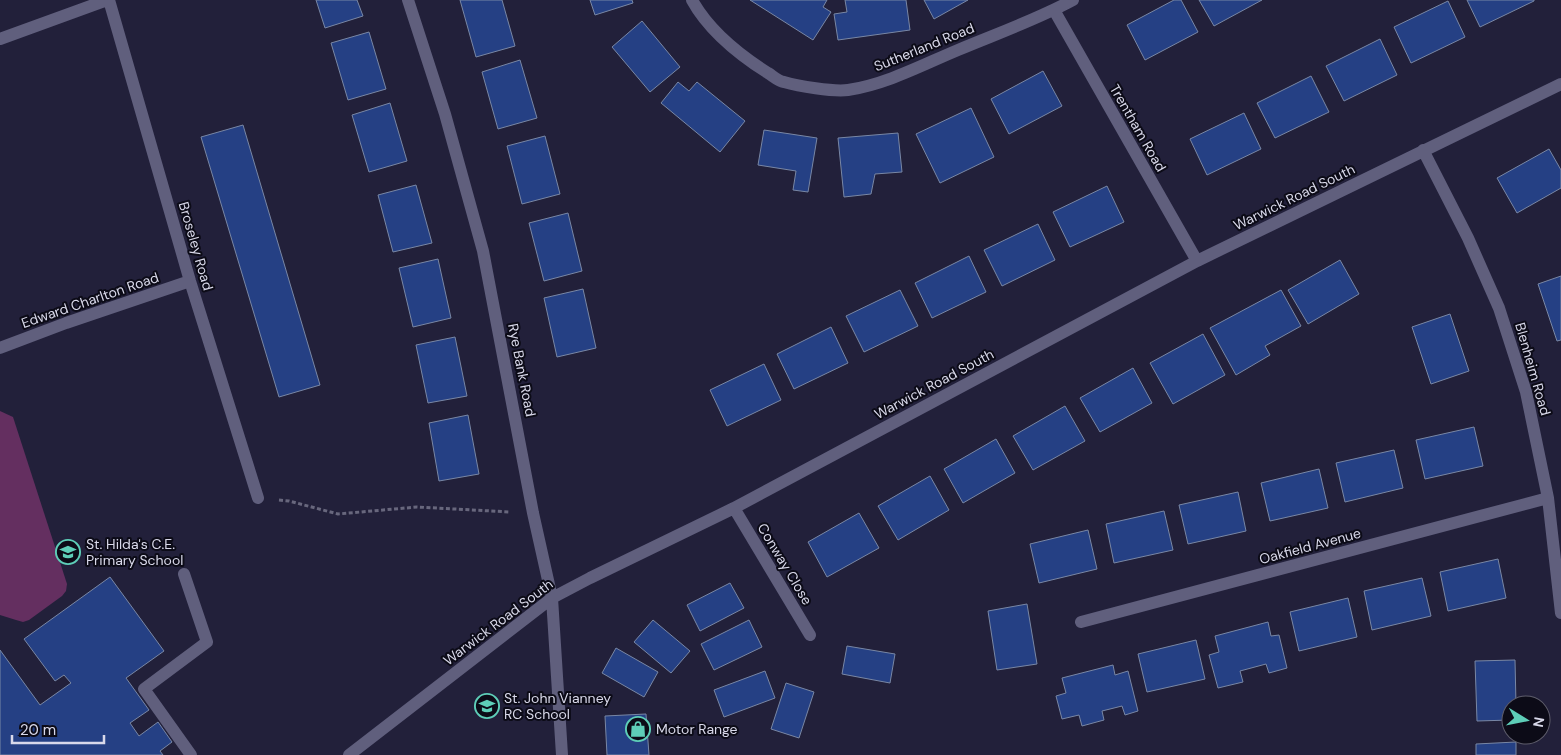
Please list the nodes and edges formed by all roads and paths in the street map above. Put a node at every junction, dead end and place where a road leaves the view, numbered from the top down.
1 (408, 0) edge
2 (692, 0) edge
3 (1073, 0) edge
4 (101, 1) edge
5 (1054, 10) junction
6 (0, 39) edge
7 (1561, 84) edge
8 (1424, 150) junction
9 (1196, 261) junction
10 (190, 281) junction
11 (0, 348) edge
12 (258, 498) joint
13 (1548, 498) junction
14 (734, 508) junction
15 (533, 512) junction
16 (184, 574) dead end
17 (552, 598) junction
18 (1561, 612) edge
19 (1081, 622) dead end
20 (810, 636) dead end
21 (191, 755) edge
22 (349, 755) edge
23 (562, 755) edge

1 - 15 street, Rye Bank Road
2 - 5 street, Sutherland Road
3 - 5 street, Sutherland Road
4 - 6 street
4 - 10 street, Broseley Road
5 - 9 street, Trentham Road
7 - 8 street, Warwick Road South
8 - 9 street, Warwick Road South
8 - 13 street, Blenheim Road
9 - 14 street, Warwick Road South
10 - 11 street, Edward Charlton Road
10 - 12 street, Broseley Road
12 - 15 path
13 - 18 street, Blenheim Road
13 - 19 street, Oakfield Avenue
14 - 17 street, Warwick Road South
14 - 20 street, Conway Close
15 - 17 street, Rye Bank Road
16 - 21 street
17 - 22 street, Warwick Road South
17 - 23 street, Rye Bank Road

